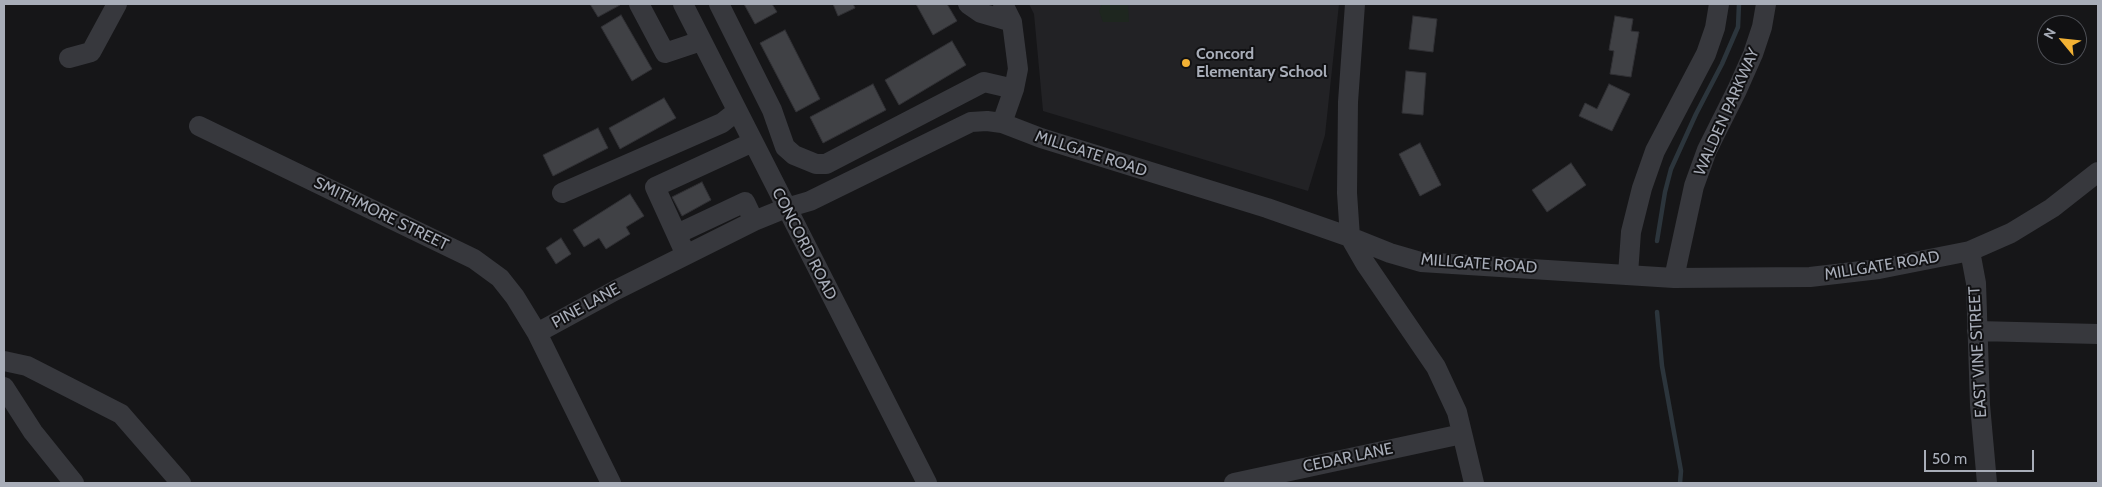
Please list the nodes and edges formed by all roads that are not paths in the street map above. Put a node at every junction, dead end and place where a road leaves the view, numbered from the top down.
1 (117, 4) edge
2 (640, 4) edge
3 (683, 4) edge
4 (719, 4) edge
5 (968, 4) edge
6 (1003, 4) edge
7 (1355, 4) edge
8 (1719, 4) edge
9 (1766, 4) edge
10 (1012, 22) junction
11 (701, 41) junction
12 (69, 58) dead end
13 (1014, 89) junction
14 (737, 111) junction
15 (1002, 123) junction
16 (199, 126) dead end
17 (780, 138) junction
18 (755, 146) junction
19 (2098, 172) edge
20 (562, 193) dead end
21 (786, 208) junction
22 (754, 221) junction
23 (677, 234) junction
24 (1350, 237) junction
25 (1970, 251) junction
26 (686, 255) junction
27 (1628, 274) junction
28 (1674, 278) junction
29 (1977, 331) junction
30 (537, 333) junction
31 (2098, 334) edge
32 (4, 360) edge
33 (4, 387) edge
34 (1462, 434) junction
35 (74, 483) edge
36 (181, 483) edge
37 (611, 483) edge
38 (927, 483) edge
39 (1234, 483) edge
40 (1474, 483) edge
41 (1987, 483) edge

1 - 12 street
2 - 11 street
3 - 11 street, CONCORD ROAD
4 - 17 street
5 - 10 street
6 - 10 street
7 - 24 street
8 - 27 street
9 - 28 street, WALDEN PARKWAY
10 - 13 street
11 - 14 street, CONCORD ROAD
13 - 15 street
13 - 17 street
14 - 18 street, CONCORD ROAD
14 - 20 street
15 - 21 street, MILLGATE ROAD
15 - 24 street, MILLGATE ROAD
16 - 30 street, SMITHMORE STREET
17 - 18 street
18 - 21 street, CONCORD ROAD
18 - 23 street
19 - 25 street, MILLGATE ROAD
21 - 22 street, PINE LANE
21 - 38 street, CONCORD ROAD
22 - 23 street
22 - 26 street, PINE LANE
23 - 26 street
24 - 27 street, MILLGATE ROAD
24 - 34 street
25 - 28 street, MILLGATE ROAD
25 - 29 street, EAST VINE STREET
26 - 30 street, PINE LANE
27 - 28 street, MILLGATE ROAD
29 - 31 street
29 - 41 street, EAST VINE STREET
30 - 37 street, PINE LANE
32 - 36 street
33 - 35 street
34 - 39 street, CEDAR LANE
34 - 40 street

